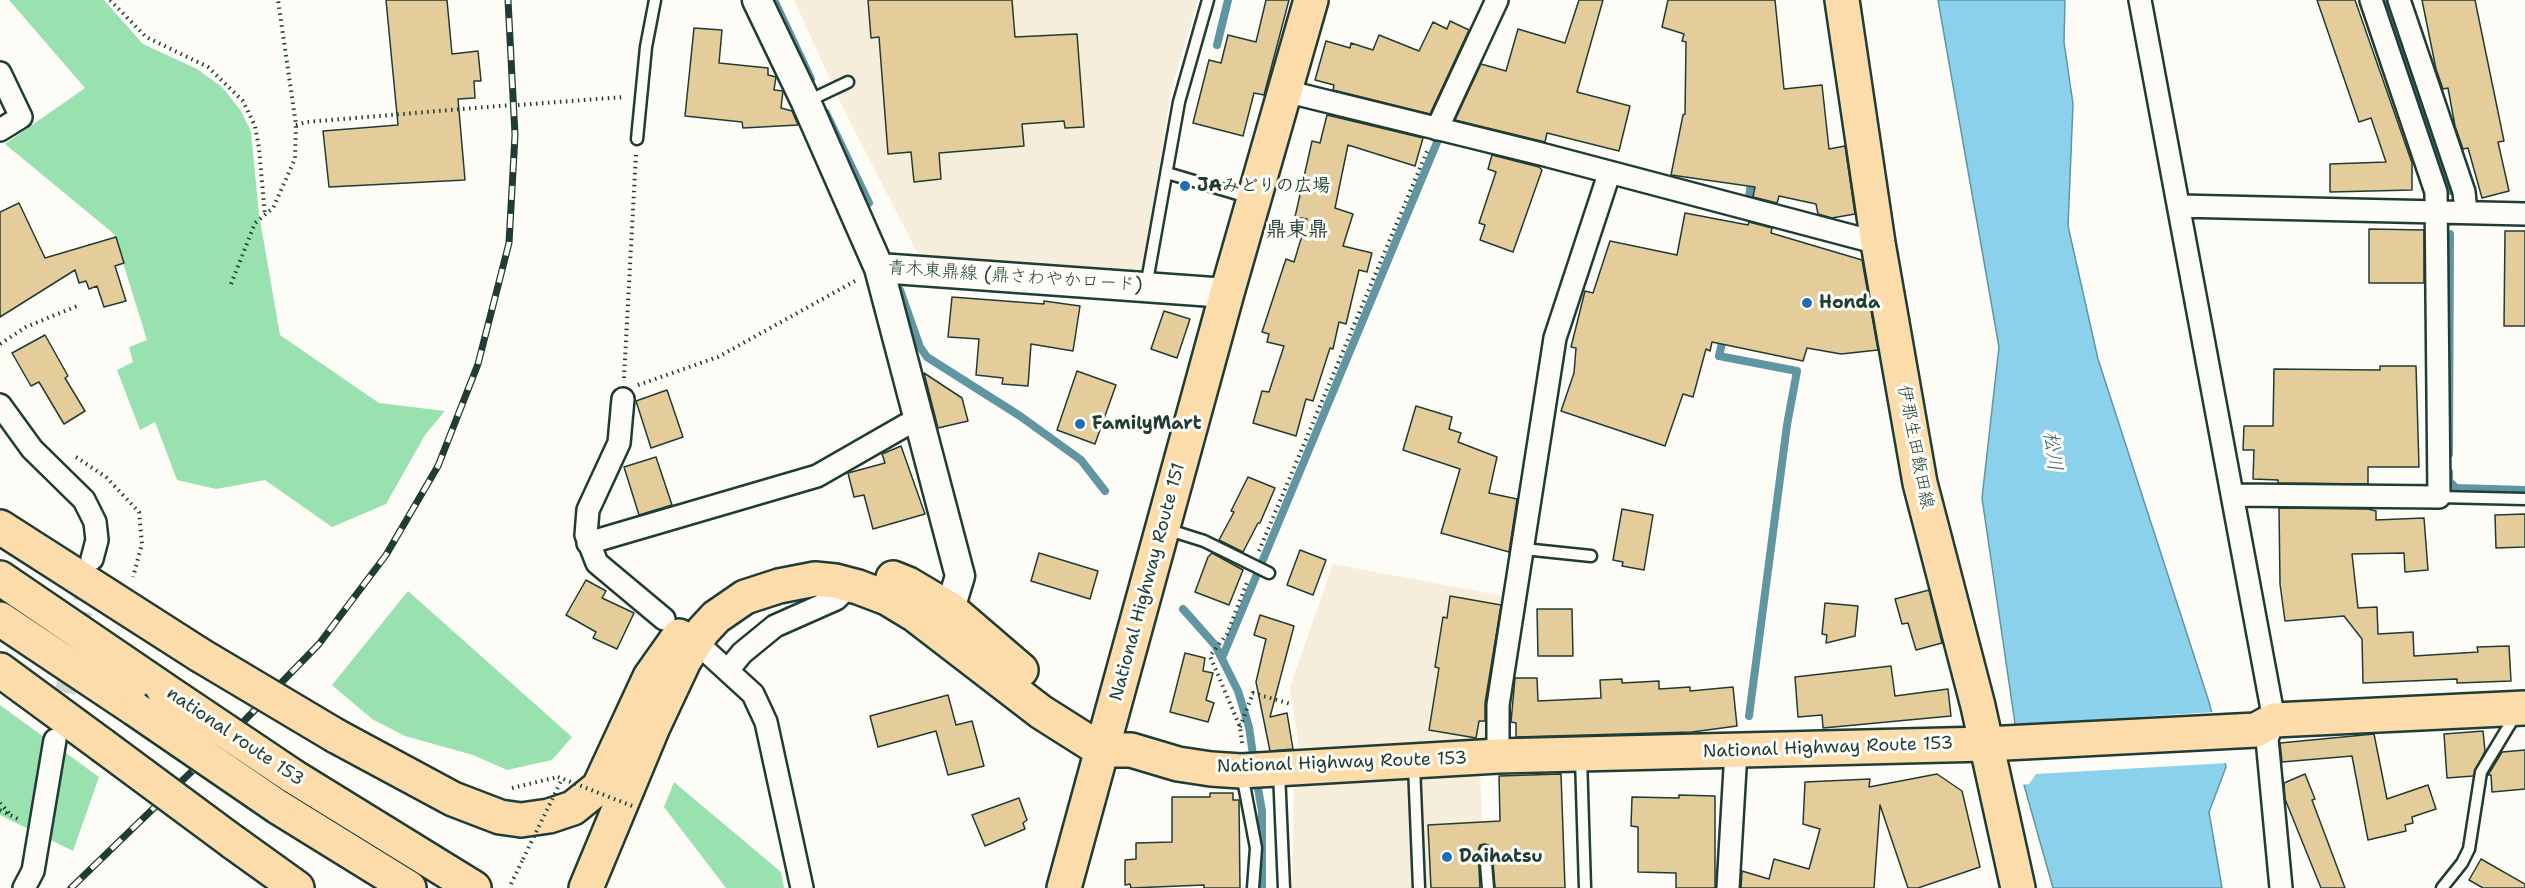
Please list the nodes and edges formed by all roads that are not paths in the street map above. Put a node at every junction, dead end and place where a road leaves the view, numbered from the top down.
1 (655, 0) edge
2 (757, 0) edge
3 (1208, 0) edge
4 (1311, 0) edge
5 (1497, 0) edge
6 (1842, 0) edge
7 (2140, 0) edge
8 (2371, 0) edge
9 (2399, 0) edge
10 (0, 73) edge
11 (848, 82) dead end
12 (1285, 91) junction
13 (806, 102) junction
14 (1437, 129) junction
15 (0, 130) edge
16 (637, 139) road end
17 (1167, 173) junction
18 (1609, 174) junction
19 (1254, 199) junction
20 (2179, 206) junction
21 (2438, 211) junction
22 (2466, 212) junction
23 (2525, 214) edge
24 (1878, 243) junction
25 (879, 268) junction
26 (1146, 287) junction
27 (1227, 293) junction
28 (623, 394) road end
29 (0, 405) edge
30 (918, 423) junction
31 (2233, 495) junction
32 (2439, 497) junction
33 (2525, 499) edge
34 (0, 526) edge
35 (1163, 528) junction
36 (588, 543) junction
37 (1524, 549) junction
38 (1591, 556) dead end
39 (92, 559) tunnel mouth
40 (1269, 573) dead end
41 (0, 578) edge
42 (850, 585) junction
43 (950, 609) junction
44 (0, 619) edge
45 (664, 619) dead end
46 (706, 651) dead end
47 (0, 670) edge
48 (728, 670) junction
49 (2522, 709) edge
50 (2265, 725) junction
51 (55, 740) tunnel mouth
52 (1999, 742) junction
53 (1113, 743) junction
54 (1736, 752) junction
55 (1581, 754) junction
56 (1498, 756) junction
57 (1414, 761) junction
58 (1256, 766) junction
59 (1485, 851) dead end
60 (24, 888) edge
61 (297, 888) edge
62 (409, 888) edge
63 (474, 888) edge
64 (586, 888) edge
65 (802, 888) edge
66 (1064, 888) edge
67 (1254, 888) edge
68 (1284, 888) edge
69 (1419, 888) edge
70 (1488, 888) edge
71 (1585, 888) edge
72 (1728, 888) edge
73 (2018, 888) edge
74 (2281, 888) edge
75 (2442, 888) edge

1 - 16 lane
2 - 13 main road, 青木東鼎線 (鼎さわやかロード)
3 - 17 lane
4 - 12 main road, National Highway Route 151
5 - 14 street
6 - 24 main road, 伊那生田飯田線
7 - 20 street
8 - 21 street
9 - 22 street
10 - 15 street
11 - 13 lane
12 - 14 street
12 - 19 main road, National Highway Route 151
13 - 25 main road, 青木東鼎線 (鼎さわやかロード)
14 - 18 street
17 - 19 lane
17 - 26 lane
18 - 24 street
18 - 37 street
19 - 27 main road, National Highway Route 151
20 - 21 street
20 - 31 street
21 - 22 street
21 - 32 street
22 - 23 street
24 - 52 main road, 伊那生田飯田線
25 - 26 main road, 青木東鼎線 (鼎さわやかロード)
25 - 30 main road
26 - 27 main road, 青木東鼎線 (鼎さわやかロード)
27 - 35 main road, National Highway Route 151
28 - 36 street
29 - 39 street
30 - 36 street
30 - 43 main road
31 - 32 street
31 - 50 street
32 - 33 lane
34 - 43 main road, bridge
35 - 40 lane
35 - 53 main road, National Highway Route 151
36 - 45 street
37 - 38 lane
37 - 56 street
41 - 63 main road, national route 153, bridge
42 - 48 street
42 - 53 main road
42 - 64 main road
43 - 53 main road
44 - 62 main road, national route 153, bridge
46 - 48 street
47 - 61 main road, bridge
48 - 65 street
49 - 50 main road, National Highway Route 153
49 - 75 lane
50 - 52 main road, National Highway Route 153
50 - 74 street
51 - 60 street
52 - 54 main road, National Highway Route 153
52 - 73 main road, 伊那生田飯田線
53 - 58 main road, National Highway Route 153
53 - 66 main road, National Highway Route 151
54 - 55 main road, National Highway Route 153
54 - 72 street
55 - 56 main road, National Highway Route 153
55 - 71 lane
56 - 57 main road, National Highway Route 153
57 - 58 main road, National Highway Route 153
57 - 69 lane
58 - 67 lane
58 - 68 lane
59 - 70 lane

